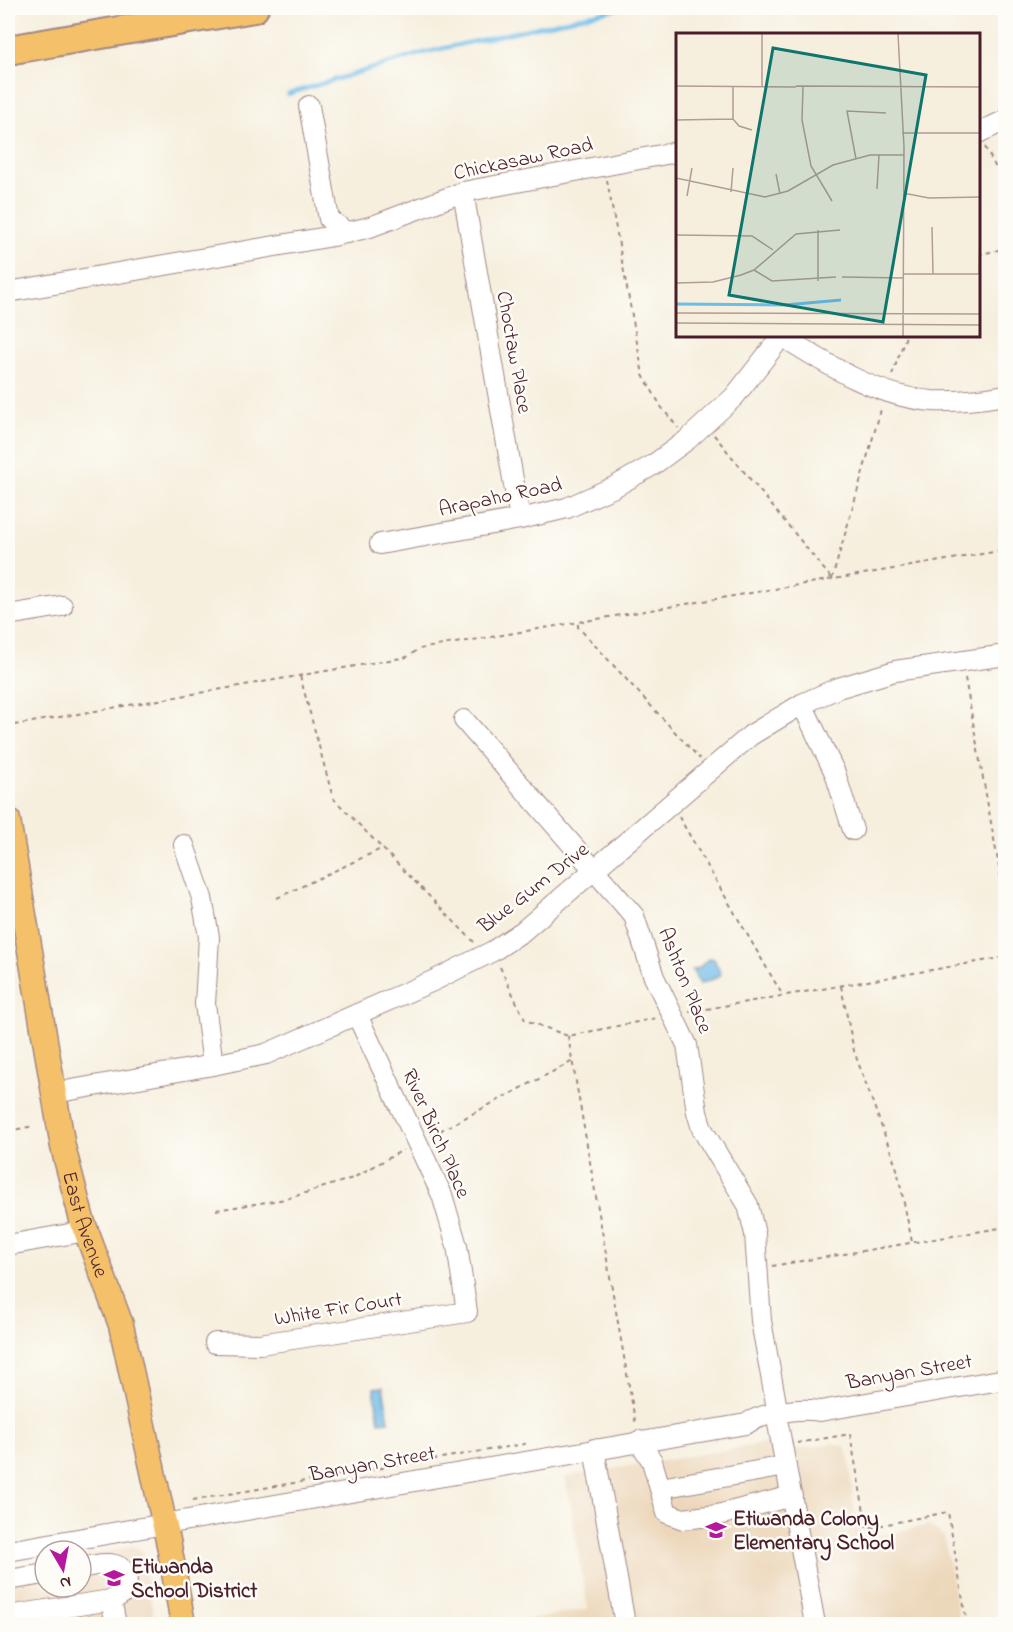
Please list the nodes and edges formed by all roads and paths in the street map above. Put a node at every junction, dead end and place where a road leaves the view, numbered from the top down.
1 (254, 8) edge
2 (8, 50) edge
3 (309, 106) dead end
4 (1005, 120) edge
5 (981, 139) edge
6 (676, 152) edge
7 (604, 165) junction
8 (1005, 188) edge
9 (463, 192) junction
10 (347, 233) junction
11 (1005, 248) edge
12 (980, 254) edge
13 (8, 292) edge
14 (780, 338) edge
15 (785, 338) edge
16 (905, 338) edge
17 (886, 392) junction
18 (1005, 395) edge
19 (705, 423) junction
20 (687, 440) junction
21 (520, 519) junction
22 (381, 544) dead end
23 (1005, 550) edge
24 (832, 579) junction
25 (62, 606) dead end
26 (8, 615) edge
27 (578, 622) junction
28 (1005, 655) edge
29 (962, 661) junction
30 (300, 676) junction
31 (802, 704) junction
32 (464, 720) dead end
33 (14, 725) dead end
34 (711, 770) junction
35 (672, 804) junction
36 (8, 820) edge
37 (853, 830) dead end
38 (184, 845) dead end
39 (10, 848) edge
40 (383, 848) junction
41 (596, 870) junction
42 (277, 898) dead end
43 (1005, 906) edge
44 (489, 953) junction
45 (1005, 957) edge
46 (841, 986) junction
47 (783, 996) junction
48 (357, 1015) junction
49 (673, 1015) junction
50 (568, 1036) junction
51 (573, 1061) junction
52 (213, 1065) junction
53 (54, 1093) junction
54 (34, 1126) dead end
55 (8, 1131) edge
56 (417, 1143) junction
57 (216, 1210) dead end
58 (1005, 1227) edge
59 (86, 1231) junction
60 (912, 1242) junction
61 (8, 1245) edge
62 (757, 1268) junction
63 (467, 1311) joint
64 (215, 1342) dead end
65 (1005, 1379) edge
66 (778, 1419) junction
67 (639, 1441) junction
68 (783, 1446) junction
69 (594, 1449) junction
70 (786, 1467) junction
71 (660, 1488) junction
72 (792, 1496) junction
73 (164, 1524) junction
74 (8, 1551) edge
75 (93, 1566) edge
76 (33, 1576) edge
77 (8, 1580) edge
78 (111, 1600) junction
79 (8, 1616) edge
80 (116, 1624) edge
81 (183, 1624) edge
82 (625, 1624) edge
83 (815, 1624) edge
84 (967, 1624) edge

1 - 2 highway
3 - 10 street
4 - 5 street
5 - 8 path
6 - 7 street, Chickasaw Road
7 - 9 street, Chickasaw Road
7 - 20 path
9 - 10 street, Chickasaw Road
9 - 21 street, Choctaw Place
10 - 13 street, Chickasaw Road
11 - 12 path
14 - 19 street, Arapaho Road
15 - 17 street
16 - 17 path
17 - 18 street
17 - 24 path
19 - 20 street, Arapaho Road
19 - 24 path
20 - 21 street, Arapaho Road
21 - 22 street, Arapaho Road
23 - 24 path
24 - 27 path
25 - 26 street
27 - 30 path
27 - 34 path
28 - 29 street, Blue Gum Drive
29 - 31 street, Blue Gum Drive
29 - 43 path
30 - 33 path
30 - 40 path
31 - 34 street, Blue Gum Drive
31 - 37 street
32 - 41 street, Ashton Place
34 - 35 street, Blue Gum Drive
35 - 41 street, Blue Gum Drive
35 - 47 path
36 - 39 main road, East Avenue
38 - 52 street
39 - 53 main road, East Avenue
40 - 42 path
40 - 44 path
41 - 44 street, Blue Gum Drive
41 - 49 street, Ashton Place
44 - 48 street, Blue Gum Drive
44 - 50 path
45 - 46 path
46 - 47 path
46 - 60 path
47 - 49 path
48 - 52 street, Blue Gum Drive
48 - 56 street, River Birch Place
49 - 50 path
49 - 62 street, Ashton Place
50 - 51 path
51 - 56 path
51 - 67 path
52 - 53 street, Blue Gum Drive
53 - 59 main road, East Avenue
54 - 55 path
56 - 57 path
56 - 63 street, River Birch Place
58 - 60 path
59 - 61 street
59 - 73 main road, East Avenue
60 - 62 path
62 - 66 street, Ashton Place
63 - 64 street, White Fir Court
65 - 66 street, Banyan Street
66 - 67 street, Banyan Street
66 - 68 street, Ashton Place
67 - 69 street, Banyan Street
67 - 71 street
68 - 70 street, Ashton Place
68 - 84 path
69 - 73 street, Banyan Street
69 - 82 street
70 - 71 street
70 - 72 street, Ashton Place
71 - 72 street
72 - 83 street, Ashton Place
73 - 74 street, Banyan Street
73 - 81 main road, East Avenue
75 - 78 street
76 - 77 street
78 - 79 street
78 - 80 street

